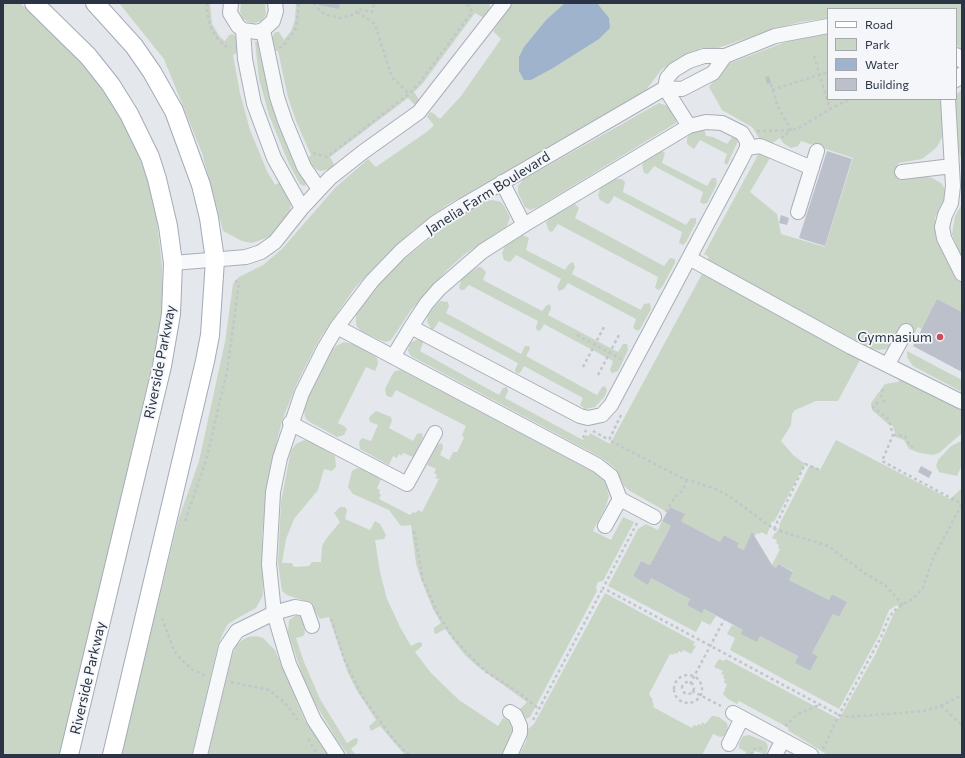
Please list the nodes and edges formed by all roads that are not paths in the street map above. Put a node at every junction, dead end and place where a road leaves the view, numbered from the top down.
1 (34, 3) edge
2 (95, 3) edge
3 (231, 3) edge
4 (275, 3) edge
5 (504, 3) edge
6 (827, 26) edge
7 (243, 30) junction
8 (263, 30) junction
9 (725, 56) junction
10 (665, 88) junction
11 (948, 100) edge
12 (689, 126) junction
13 (747, 144) junction
14 (817, 151) dead end
15 (952, 166) junction
16 (812, 168) junction
17 (902, 172) dead end
18 (502, 182) junction
19 (319, 189) junction
20 (302, 208) junction
21 (798, 212) dead end
22 (524, 225) junction
23 (689, 258) junction
24 (214, 260) junction
25 (172, 263) junction
26 (962, 274) edge
27 (411, 326) junction
28 (337, 327) junction
29 (906, 331) dead end
30 (393, 356) junction
31 (888, 364) junction
32 (962, 402) edge
33 (290, 423) junction
34 (435, 433) dead end
35 (620, 499) junction
36 (654, 517) dead end
37 (605, 526) dead end
38 (274, 614) junction
39 (312, 626) dead end
40 (510, 712) dead end
41 (783, 734) junction
42 (729, 744) dead end
43 (69, 755) edge
44 (112, 755) edge
45 (200, 755) edge
46 (337, 755) edge
47 (510, 755) edge
48 (775, 755) edge
49 (810, 755) edge

1 - 25 main road, Riverside Parkway
2 - 24 main road
3 - 7 street
4 - 8 street
5 - 19 street
6 - 9 street
7 - 8 street
7 - 20 street
8 - 19 street
9 - 10 street, Janelia Farm Boulevard
9 - 10 street
10 - 12 street
10 - 18 street, Janelia Farm Boulevard
11 - 15 street
12 - 13 street
12 - 22 street
13 - 16 street
13 - 23 street
14 - 16 street
15 - 17 street
15 - 26 street
16 - 21 street
18 - 22 street
18 - 28 street, Janelia Farm Boulevard
19 - 20 street
20 - 24 street
22 - 27 street
23 - 27 street
23 - 31 street
24 - 25 street
24 - 44 main road
25 - 43 main road, Riverside Parkway
27 - 30 street
28 - 30 street
28 - 33 street, Janelia Farm Boulevard
29 - 31 street
30 - 35 street
31 - 32 street
33 - 34 street
33 - 38 street, Janelia Farm Boulevard
35 - 36 street
35 - 37 street
38 - 39 street
38 - 45 street
38 - 46 street, Janelia Farm Boulevard
40 - 47 street
41 - 42 street
41 - 48 street
41 - 49 street

